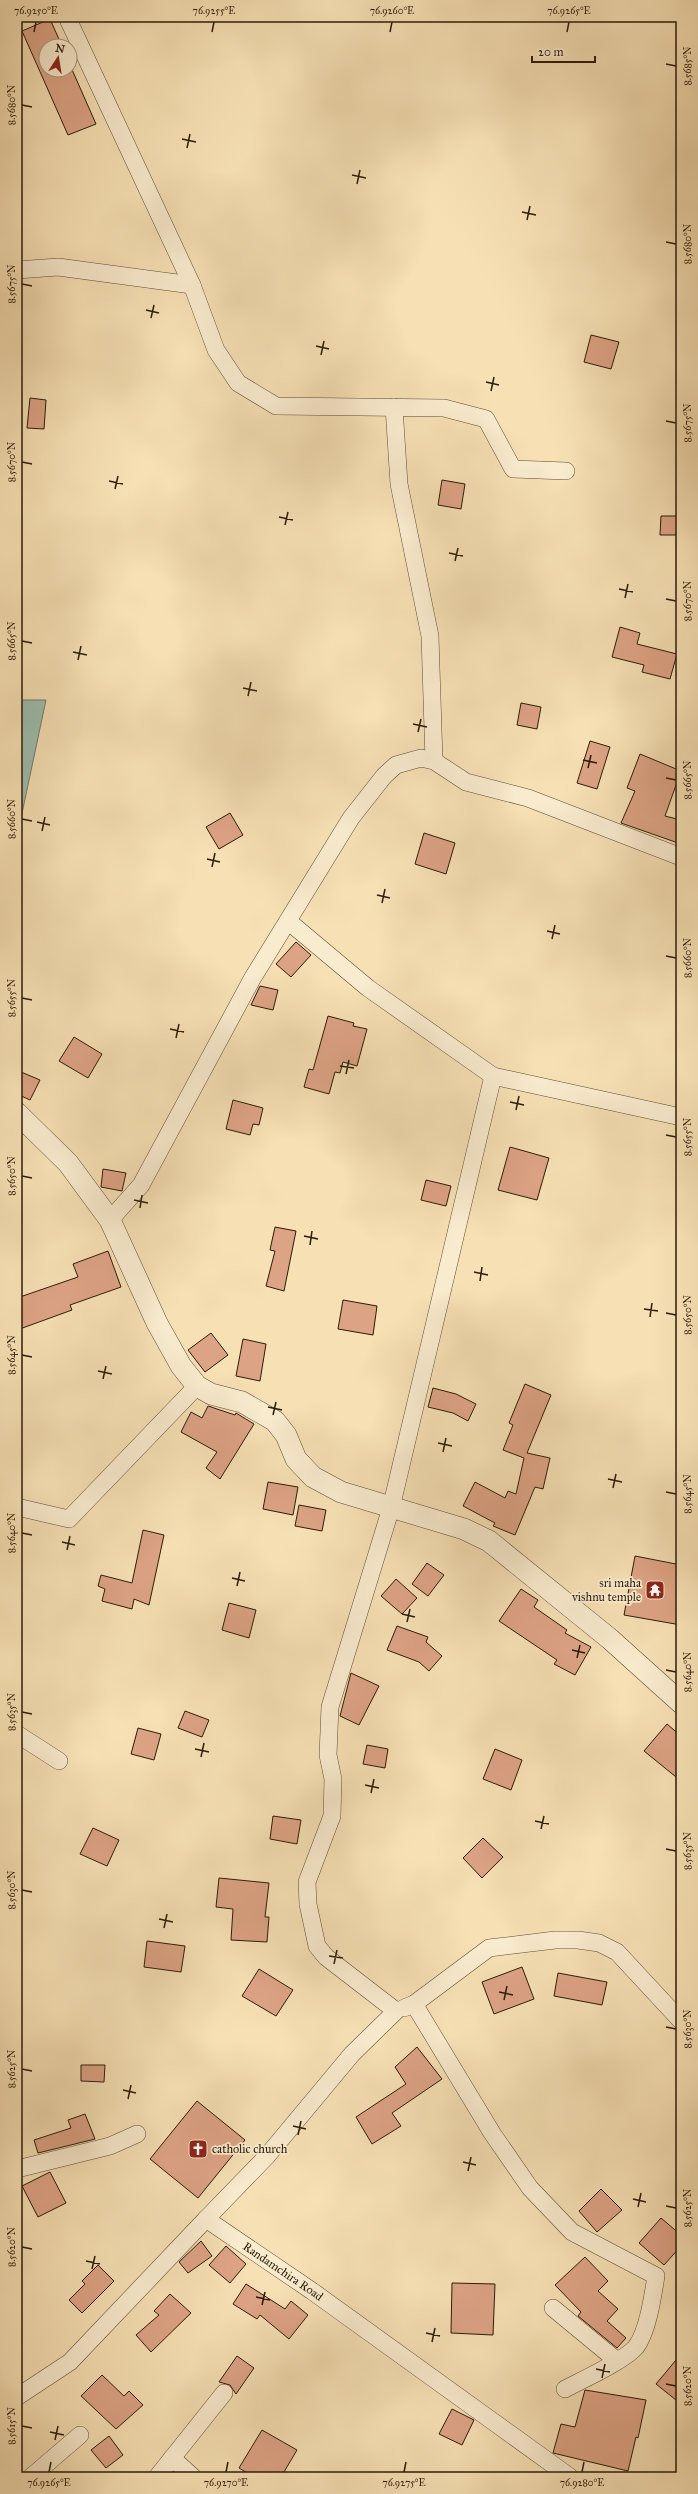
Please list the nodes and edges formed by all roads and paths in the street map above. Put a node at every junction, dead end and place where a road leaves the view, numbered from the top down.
1 (67, 17) edge
2 (17, 270) edge
3 (192, 285) junction
4 (394, 407) junction
5 (566, 471) dead end
6 (434, 761) junction
7 (681, 857) edge
8 (288, 921) junction
9 (493, 1076) junction
10 (17, 1113) edge
11 (681, 1117) edge
12 (110, 1220) junction
13 (197, 1386) junction
14 (17, 1507) edge
15 (391, 1508) junction
16 (681, 1703) edge
17 (17, 1734) edge
18 (59, 1761) dead end
19 (414, 2004) junction
20 (396, 2011) junction
21 (681, 2021) edge
22 (136, 2134) dead end
23 (17, 2169) edge
24 (206, 2219) junction
25 (553, 2308) dead end
26 (616, 2360) junction
27 (565, 2389) dead end
28 (224, 2393) dead end
29 (17, 2397) edge
30 (80, 2434) dead end
31 (172, 2458) junction
32 (30, 2477) edge
33 (157, 2477) edge
34 (193, 2477) edge
35 (570, 2477) edge

1 - 3 street
2 - 3 street
3 - 4 street
4 - 5 street
4 - 6 street
6 - 7 street
6 - 8 street
8 - 9 street
8 - 12 street
9 - 11 street
9 - 15 street
10 - 12 street
12 - 13 street
13 - 14 street
13 - 15 street
15 - 16 street
15 - 20 street
17 - 18 street
19 - 20 street
19 - 21 street
19 - 26 street
20 - 24 street
22 - 23 street
24 - 29 street
24 - 35 street, Randamchira Road
25 - 26 street
26 - 27 street
28 - 31 street
30 - 32 street
31 - 33 street
31 - 34 street

